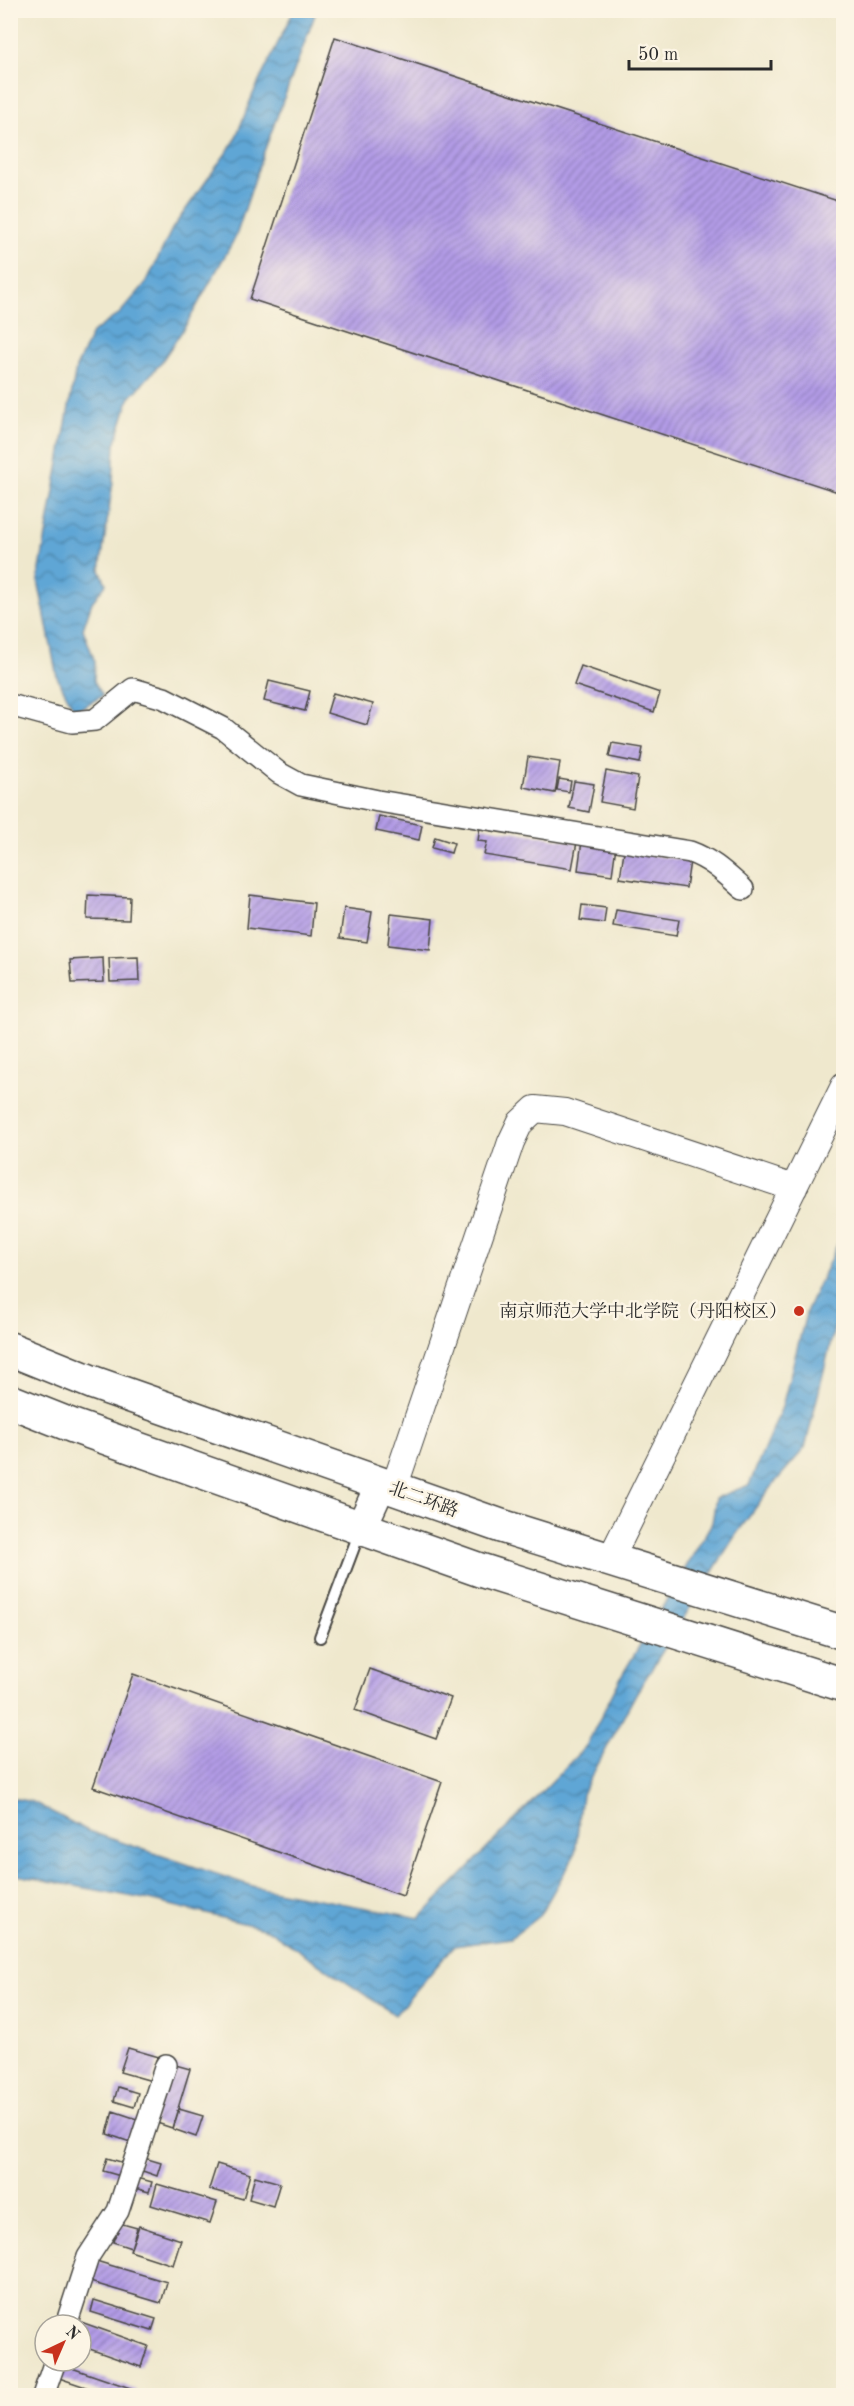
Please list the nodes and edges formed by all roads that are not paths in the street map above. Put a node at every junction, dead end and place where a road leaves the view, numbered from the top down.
1 (10, 705) edge
2 (743, 890) dead end
3 (843, 1086) edge
4 (794, 1188) junction
5 (10, 1349) edge
6 (10, 1401) edge
7 (387, 1486) junction
8 (361, 1528) junction
9 (610, 1560) junction
10 (843, 1633) edge
11 (320, 1637) dead end
12 (843, 1685) edge
13 (166, 2065) dead end
14 (70, 2313) edge
15 (51, 2373) edge
16 (43, 2396) edge

1 - 2 street
3 - 4 street
4 - 7 street
4 - 9 street
5 - 7 main road, 北二环路
6 - 8 main road
7 - 8 main road
7 - 9 main road, 北二环路
8 - 11 lane
8 - 12 main road
9 - 10 main road, 北二环路
13 - 14 street
15 - 16 street

